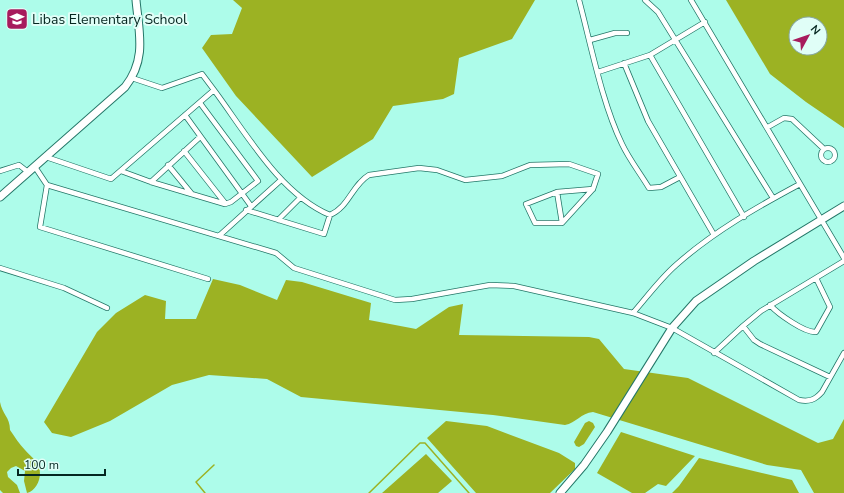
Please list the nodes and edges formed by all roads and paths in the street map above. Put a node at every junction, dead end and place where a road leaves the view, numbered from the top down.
1 (136, 0) edge
2 (580, 0) edge
3 (645, 0) edge
4 (691, 0) edge
5 (705, 22) junction
6 (627, 33) dead end
7 (590, 40) junction
8 (676, 40) junction
9 (650, 55) junction
10 (624, 63) junction
11 (598, 72) junction
12 (132, 78) junction
13 (214, 90) junction
14 (200, 103) junction
15 (185, 115) junction
16 (768, 127) junction
17 (200, 137) junction
18 (824, 149) dead end
19 (184, 151) junction
20 (46, 157) junction
21 (168, 165) junction
22 (35, 167) junction
23 (0, 171) edge
24 (121, 171) junction
25 (28, 172) junction
26 (680, 177) junction
27 (281, 180) junction
28 (151, 182) junction
29 (47, 184) junction
30 (800, 184) junction
31 (593, 189) junction
32 (557, 192) junction
33 (191, 194) junction
34 (242, 194) junction
35 (0, 197) edge
36 (300, 198) junction
37 (773, 198) junction
38 (226, 204) junction
39 (251, 206) junction
40 (844, 206) edge
41 (246, 210) junction
42 (330, 215) junction
43 (744, 217) junction
44 (278, 220) junction
45 (821, 220) junction
46 (562, 223) junction
47 (220, 235) junction
48 (714, 235) junction
49 (844, 260) edge
50 (0, 268) edge
51 (816, 278) junction
52 (208, 279) dead end
53 (770, 305) junction
54 (107, 308) dead end
55 (633, 313) junction
56 (743, 326) junction
57 (672, 328) junction
58 (714, 353) junction
59 (844, 353) edge
60 (830, 377) junction
61 (560, 493) edge

1 - 12 main road
2 - 7 street
3 - 8 street
4 - 5 street
5 - 8 street
5 - 16 street
6 - 7 street
7 - 11 street
8 - 9 street
8 - 37 street
9 - 10 street
9 - 43 street
10 - 11 street
10 - 26 street
11 - 26 street
12 - 13 street
12 - 20 main road
13 - 14 street
13 - 27 street
14 - 15 street
14 - 34 street
15 - 17 street
15 - 24 street
16 - 18 street
16 - 30 street
17 - 19 street
17 - 34 street
19 - 21 street
19 - 38 street
20 - 22 main road
20 - 24 street
21 - 28 street
21 - 33 street
22 - 25 main road
22 - 29 street
23 - 25 street
24 - 28 street
25 - 35 main road
26 - 48 street
27 - 36 street
27 - 39 street
28 - 33 street
29 - 47 street
29 - 52 street
30 - 37 street
30 - 45 street
31 - 32 street
31 - 42 street
31 - 46 street
32 - 46 street
32 - 46 street
33 - 38 street
34 - 38 street
34 - 39 street
36 - 42 street
36 - 44 street
37 - 43 street
39 - 41 street
40 - 45 main road
41 - 44 street
41 - 47 street
42 - 44 street
43 - 48 street
45 - 49 street
45 - 57 main road
47 - 55 street
48 - 55 street
49 - 51 street
50 - 54 street
51 - 53 street
51 - 53 street
53 - 56 street
55 - 57 street
56 - 58 street
56 - 60 street
57 - 58 street
57 - 61 main road
58 - 60 street
59 - 60 street

